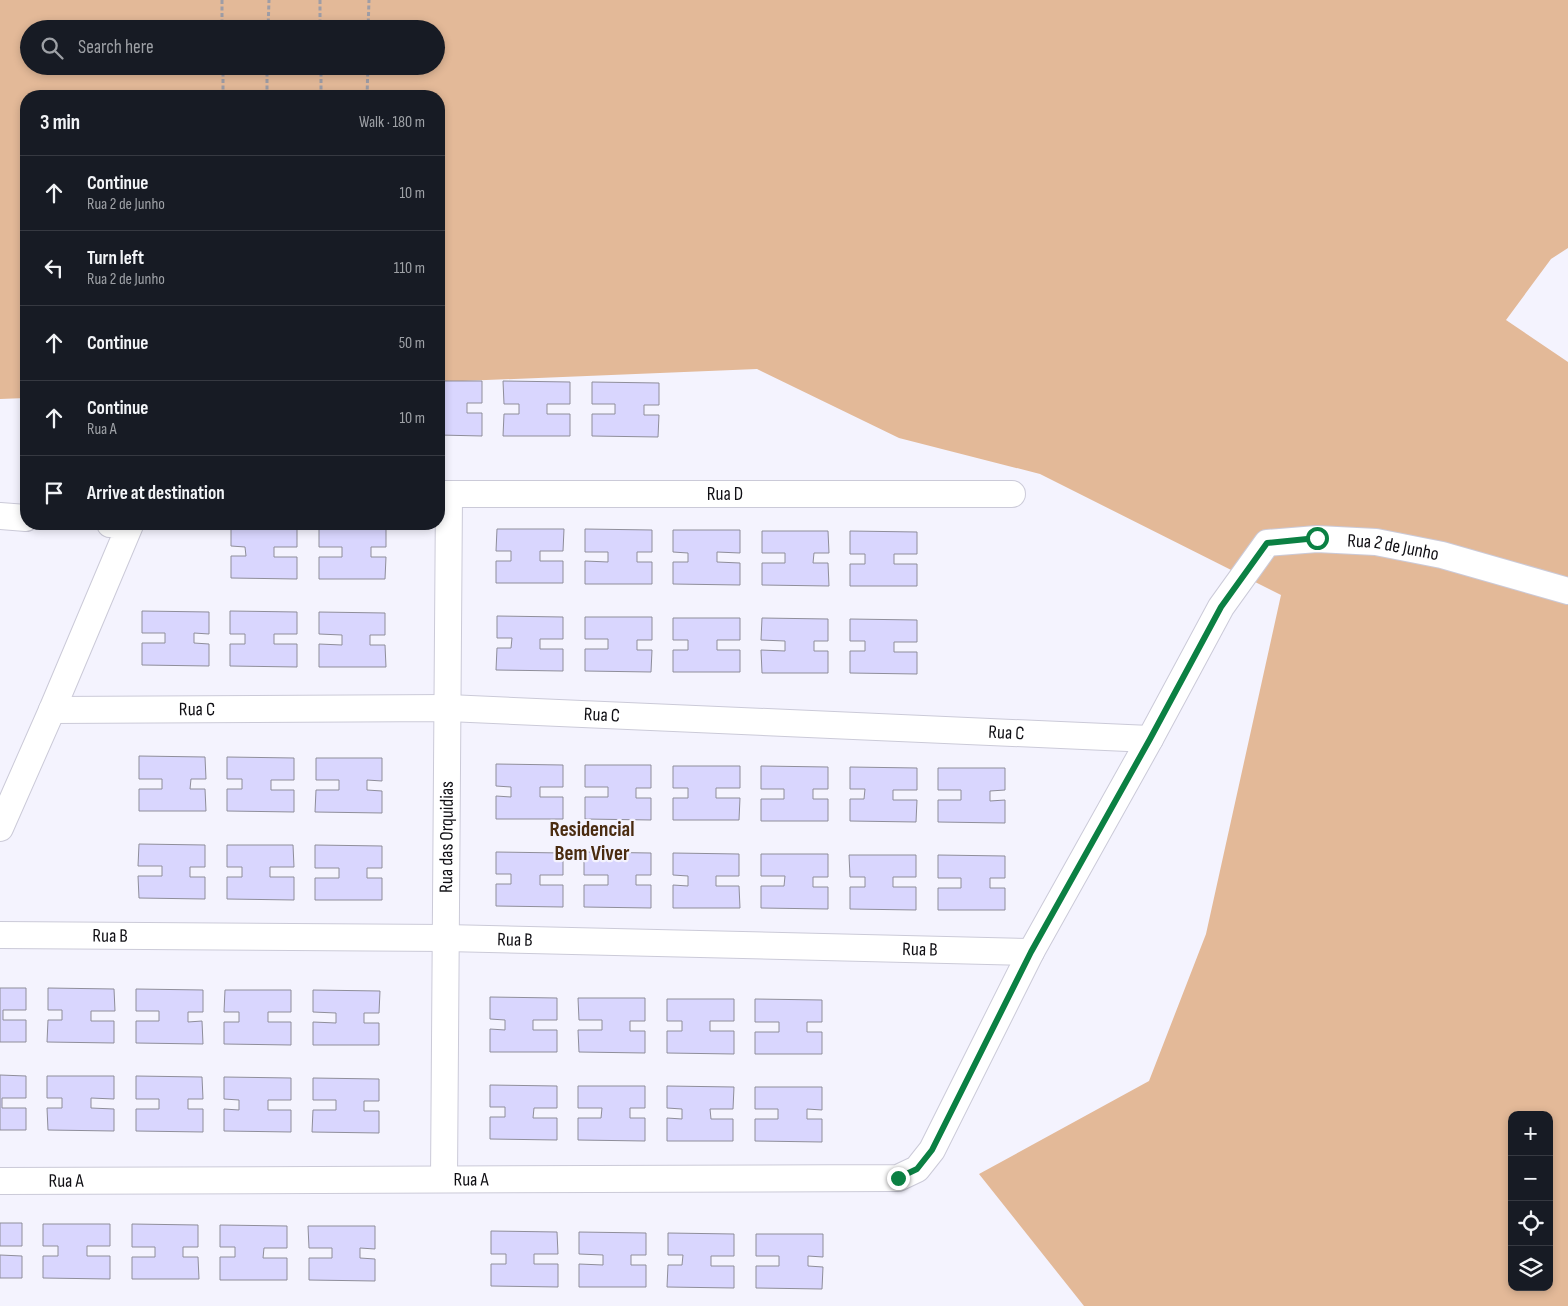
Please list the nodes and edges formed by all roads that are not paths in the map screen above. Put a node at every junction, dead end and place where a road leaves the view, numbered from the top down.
1 (445, 494) edge
2 (1012, 494) dead end
3 (0, 516) edge
4 (20, 518) edge
5 (118, 530) edge
6 (445, 530) edge
7 (1568, 591) edge
8 (448, 708) junction
9 (52, 710) junction
10 (1150, 739) junction
11 (0, 828) edge
12 (0, 935) edge
13 (446, 938) junction
14 (1031, 952) junction
15 (444, 1179) junction
16 (0, 1181) edge

1 - 2 street, Rua D
3 - 4 street
5 - 9 street
6 - 8 street, Rua das Orquidias
7 - 10 street, Rua 2 de Junho
8 - 9 street, Rua C
8 - 10 street, Rua C
8 - 13 street, Rua das Orquidias
9 - 11 street
10 - 14 street, Rua 2 de Junho
12 - 13 street, Rua B
13 - 14 street, Rua B
13 - 15 street, Rua das Orquidias
14 - 15 street, Rua A
15 - 16 street, Rua A

